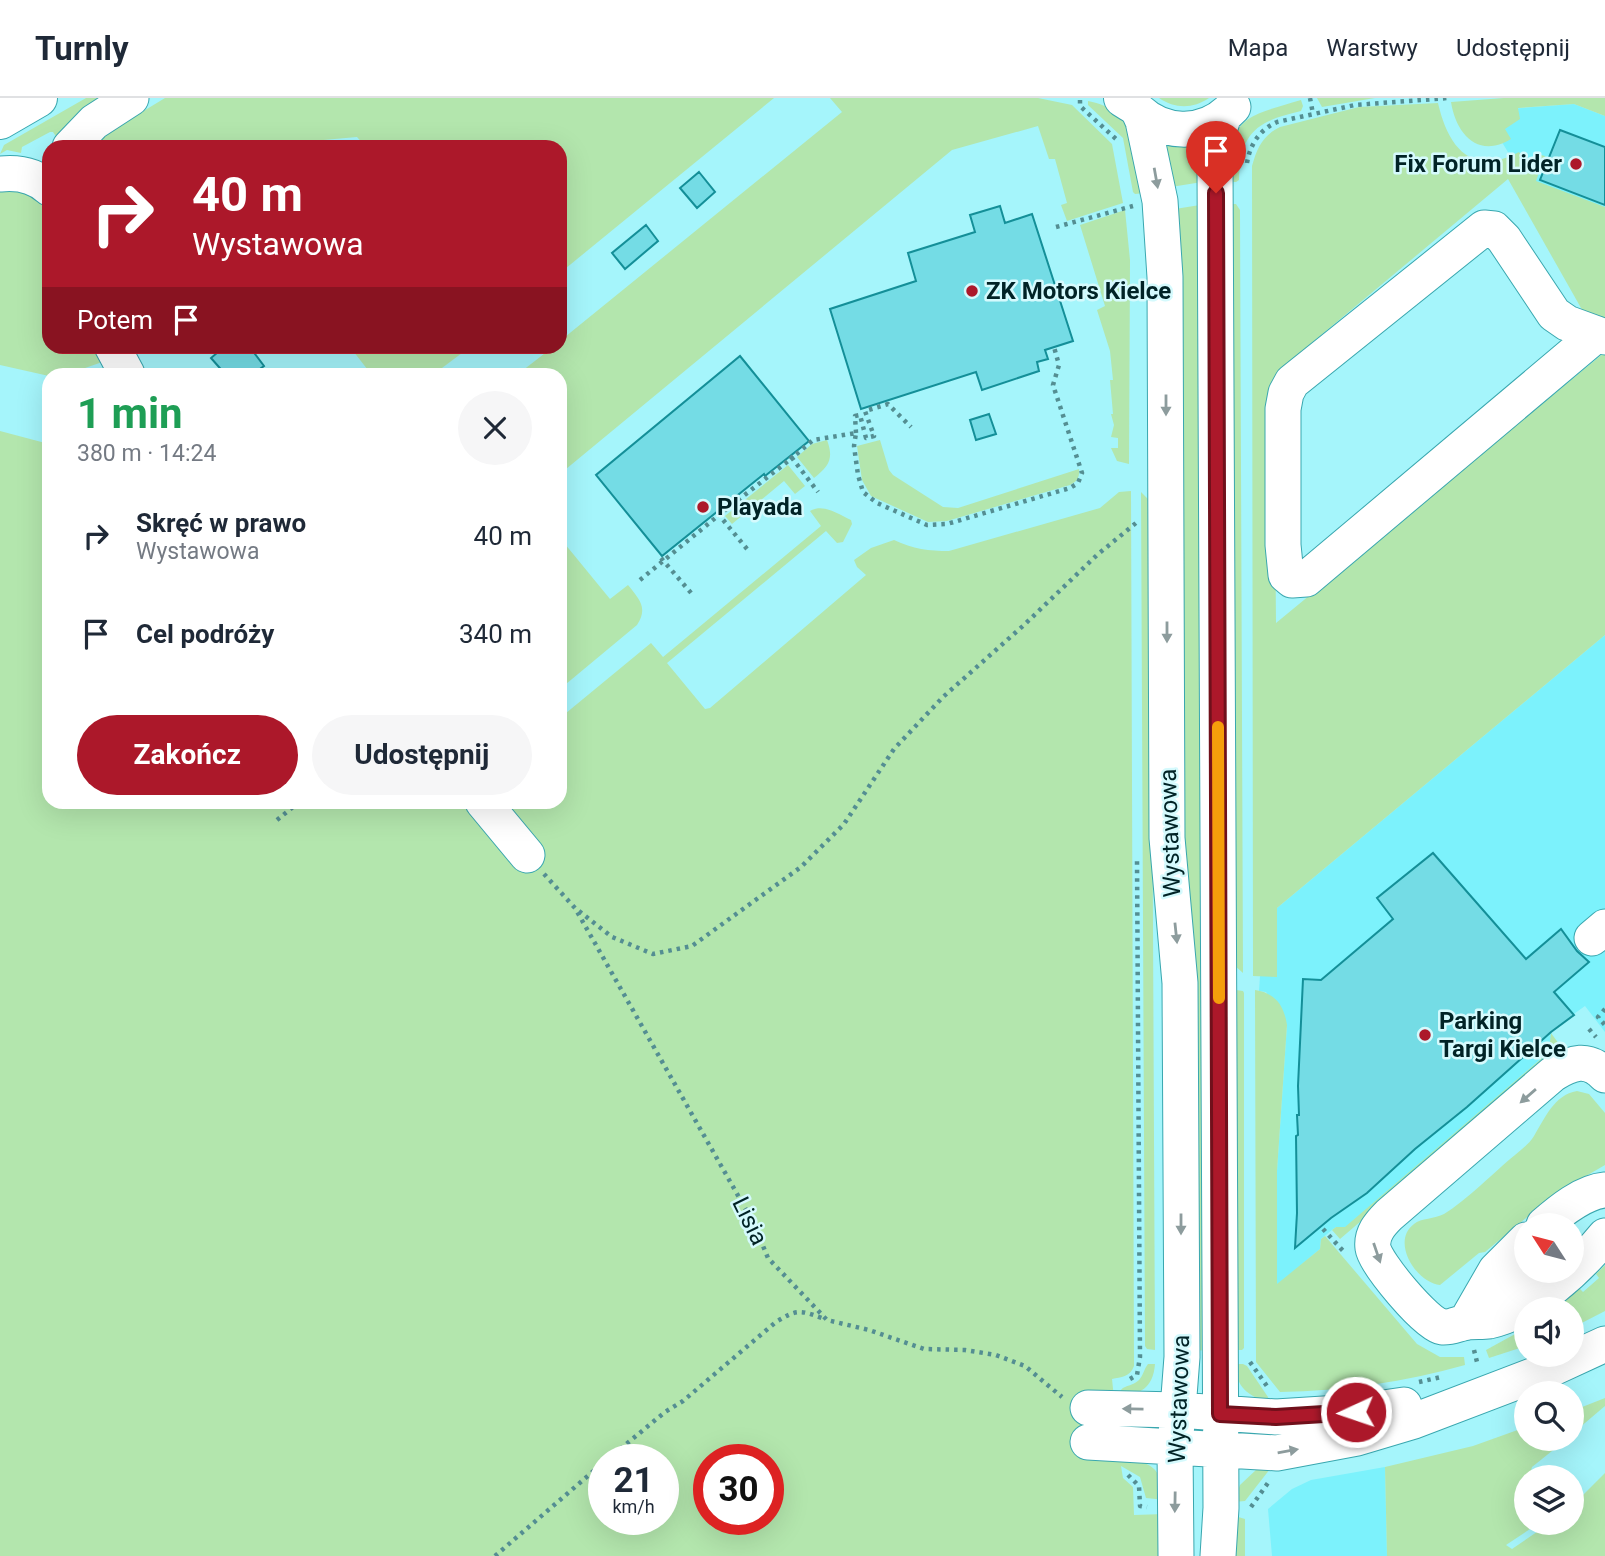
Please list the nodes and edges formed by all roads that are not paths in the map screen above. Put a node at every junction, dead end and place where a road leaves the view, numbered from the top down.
1 (38, 98) edge
2 (131, 98) edge
3 (1131, 103) edge
4 (1238, 105) edge
5 (0, 120) edge
6 (77, 140) edge
7 (0, 174) edge
8 (42, 179) edge
9 (1601, 335) edge
10 (489, 809) edge
11 (527, 855) road end
12 (1595, 1069) edge
13 (1605, 1190) edge
14 (1605, 1209) edge
15 (1559, 1213) edge
16 (1584, 1227) edge
17 (1605, 1236) edge
18 (1514, 1252) edge
19 (1520, 1283) edge
20 (1470, 1336) junction
21 (1605, 1344) edge
22 (1480, 1377) junction
23 (1178, 1410) junction
24 (1220, 1414) junction
25 (1175, 1448) junction
26 (1220, 1452) junction
27 (1176, 1556) edge
28 (1218, 1556) edge

1 - 5 main road
2 - 6 street
3 - 4 street
3 -> 23 street, Wystawowa
4 - 24 street, Wystawowa
7 - 8 street
9 - 9 street
10 - 11 street
12 -> 20 street
13 - 15 street
14 - 16 street
17 - 20 street
18 - 20 street
19 - 20 street
21 - 22 street
22 - 24 street
26 -> 22 street
23 - 24 street
23 - 25 street, Wystawowa
23 -> 25 street
24 - 26 street, Wystawowa
25 - 26 street
25 -> 27 street, Wystawowa
26 - 28 street, Wystawowa

